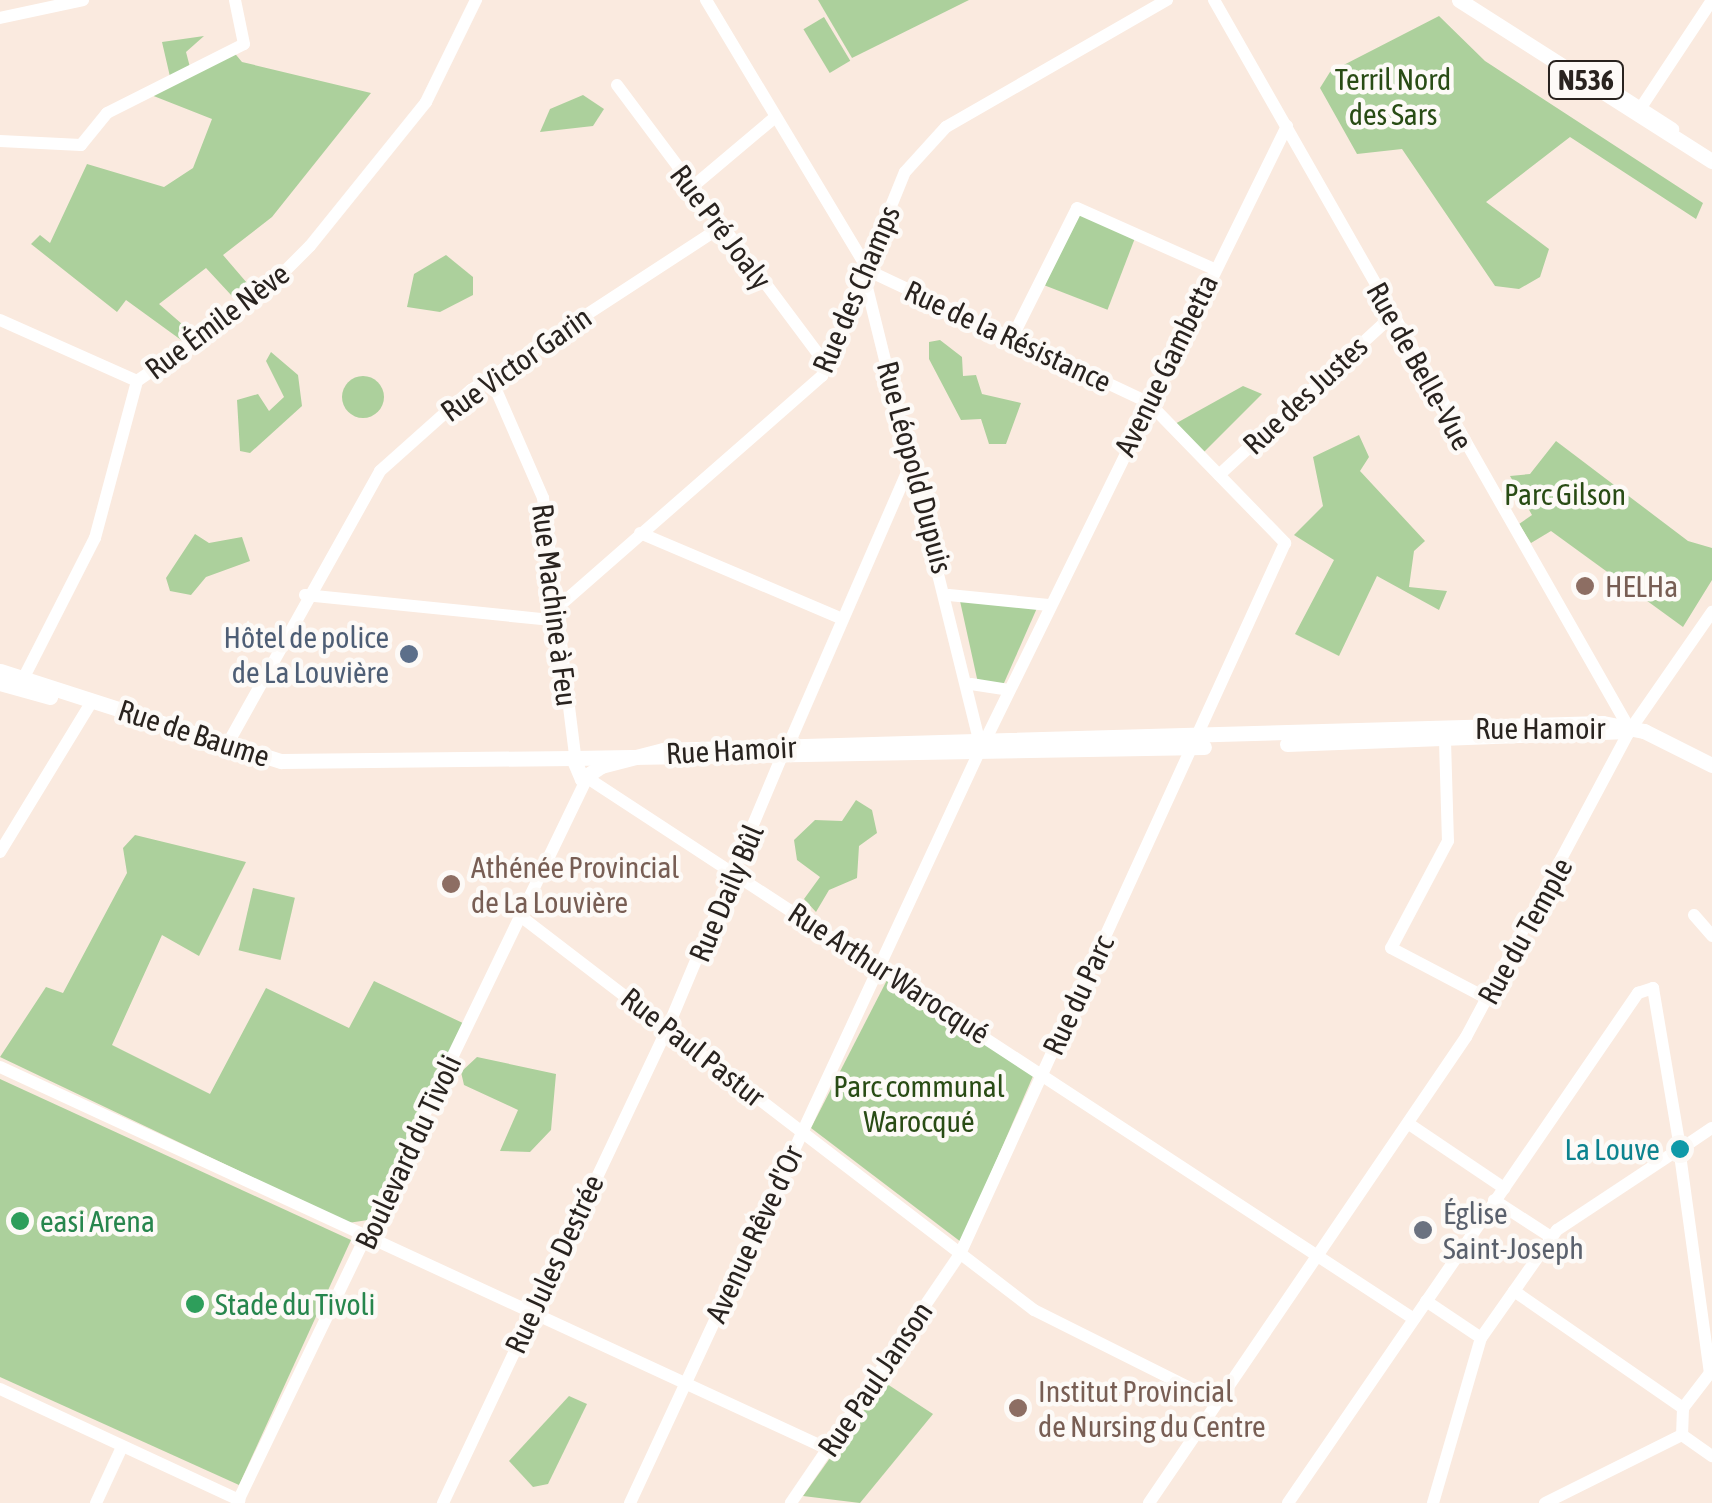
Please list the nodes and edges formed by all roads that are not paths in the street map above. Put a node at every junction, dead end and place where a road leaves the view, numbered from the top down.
1 (83, 0) edge
2 (236, 0) edge
3 (476, 0) edge
4 (706, 0) edge
5 (1167, 0) edge
6 (1214, 0) edge
7 (1459, 0) edge
8 (1468, 0) edge
9 (1712, 0) edge
10 (0, 18) edge
11 (617, 85) dead end
12 (1618, 101) junction
13 (1646, 108) junction
14 (773, 119) junction
15 (1286, 126) junction
16 (0, 141) edge
17 (1712, 158) edge
18 (691, 188) junction
19 (722, 227) junction
20 (1214, 269) junction
21 (867, 276) junction
22 (1392, 316) junction
23 (0, 320) edge
24 (1012, 338) junction
25 (828, 367) junction
26 (490, 376) junction
27 (138, 381) junction
28 (1148, 402) junction
29 (913, 458) junction
30 (1219, 476) junction
31 (640, 533) junction
32 (949, 594) junction
33 (305, 595) junction
34 (1049, 605) junction
35 (1712, 612) edge
36 (559, 614) junction
37 (843, 619) junction
38 (0, 671) edge
39 (0, 683) edge
40 (21, 683) junction
41 (972, 684) junction
42 (1009, 690) junction
43 (90, 705) junction
44 (1627, 728) junction
45 (1445, 741) junction
46 (1197, 742) junction
47 (226, 744) junction
48 (982, 746) junction
49 (784, 752) junction
50 (583, 764) junction
51 (1712, 765) edge
52 (0, 852) edge
53 (736, 874) junction
54 (519, 915) junction
55 (1694, 915) dead end
56 (1712, 936) edge
57 (880, 965) junction
58 (1488, 999) junction
59 (668, 1027) junction
60 (0, 1067) edge
61 (1042, 1072) junction
62 (1409, 1124) junction
63 (1712, 1128) edge
64 (803, 1132) junction
65 (1684, 1139) junction
66 (1675, 1159) junction
67 (1504, 1188) junction
68 (1494, 1200) junction
69 (1550, 1237) junction
70 (368, 1239) junction
71 (960, 1254) junction
72 (1319, 1255) junction
73 (1514, 1291) junction
74 (1426, 1301) junction
75 (531, 1313) junction
76 (1414, 1318) junction
77 (1481, 1338) junction
78 (684, 1382) junction
79 (1707, 1388) edge
80 (0, 1389) edge
81 (1218, 1402) junction
82 (1684, 1408) junction
83 (1682, 1435) junction
84 (122, 1447) junction
85 (828, 1449) junction
86 (1712, 1456) edge
87 (238, 1501) edge
88 (96, 1503) edge
89 (443, 1503) edge
90 (630, 1503) edge
91 (791, 1503) edge
92 (1148, 1503) edge
93 (1288, 1503) edge
94 (1433, 1503) edge
95 (1545, 1503) edge

1 - 10 street
2 - 16 street
3 - 27 street, Rue Émile Nève
4 - 14 street, Rue Léopold Dupuis
5 - 21 street, Rue des Champs
6 - 15 street, Rue de Belle-Vue
7 - 12 main road, N536
8 - 13 main road, N536
9 - 13 street
11 - 18 street, Rue Pré Joaly
12 - 13 street
12 - 17 main road, N536
13 - 17 main road, N536
14 - 18 street
14 - 21 street, Rue Léopold Dupuis
15 - 20 street, Avenue Gambetta
15 - 22 street, Rue de Belle-Vue
18 - 19 street, Rue Pré Joaly
19 - 25 street, Rue Pré Joaly
19 - 26 street, Rue Victor Garin
20 - 24 street
20 - 28 street, Avenue Gambetta
21 - 24 street, Rue de la Résistance
21 - 25 street, Rue des Champs
21 - 29 street, Rue Léopold Dupuis
22 - 30 street, Rue des Justes
22 - 44 street, Rue de Belle-Vue
23 - 27 street
24 - 28 street, Rue de la Résistance
25 - 31 street, Rue des Champs
26 - 33 street, Rue Victor Garin
26 - 36 street, Rue Machine à Feu
27 - 40 street, Rue Émile Nève
28 - 30 street
28 - 34 street, Avenue Gambetta
29 - 32 street, Rue Léopold Dupuis
29 - 37 street, Rue Daily Bûl
30 - 46 street, Rue du Parc
31 - 36 street, Rue des Champs
31 - 37 street
32 - 34 street
32 - 41 street, Rue Léopold Dupuis
33 - 36 street
33 - 47 street, Rue Victor Garin
34 - 42 street, Avenue Gambetta
35 - 44 street, Rue du Temple
36 - 50 street, Rue Machine à Feu
37 - 49 street, Rue Daily Bûl
38 - 40 main road, Rue de Baume
39 - 40 main road, Rue de Baume
40 - 43 main road, Rue de Baume
41 - 42 street
41 - 48 street, Rue Léopold Dupuis
42 - 48 street, Avenue Gambetta
43 - 47 main road, Rue de Baume
43 - 50 main road, Rue de Baume
43 - 52 street
44 - 45 main road, Rue Hamoir
44 - 46 main road, Rue Hamoir
44 - 51 main road
44 - 58 street, Rue du Temple
45 - 46 main road, Rue Hamoir
45 - 58 street
46 - 48 main road, Rue Hamoir
46 - 61 street, Rue du Parc
47 - 50 main road, Rue de Baume
48 - 49 main road, Rue Hamoir
48 - 57 street, Avenue Rêve d'Or
49 - 50 main road, Rue Hamoir
49 - 53 street, Rue Daily Bûl
50 - 53 street, Rue Arthur Warocqué
50 - 54 street, Boulevard du Tivoli
53 - 57 street, Rue Arthur Warocqué
53 - 59 street, Rue Daily Bûl
54 - 59 street, Rue Paul Pastur
54 - 70 street, Boulevard du Tivoli
55 - 56 street
57 - 61 street, Rue Arthur Warocqué
57 - 64 street, Avenue Rêve d'Or
58 - 62 street, Rue du Temple
59 - 64 street, Rue Paul Pastur
59 - 75 street, Rue Jules Destrée
60 - 70 street
61 - 71 street, Rue du Parc
61 - 72 street, Rue Arthur Warocqué
62 - 67 street
62 - 72 street, Rue du Temple
63 - 65 street
64 - 71 street, Rue Paul Pastur
64 - 78 street, Avenue Rêve d'Or
65 - 66 street
65 - 66 street
65 - 67 street
66 - 69 street
66 - 79 street
67 - 68 street
68 - 69 street
68 - 74 street
69 - 73 street
70 - 75 street
70 - 87 street, Boulevard du Tivoli
71 - 81 street, Rue Paul Pastur
71 - 85 street, Rue Paul Janson
72 - 76 street, Rue Arthur Warocqué
72 - 81 street, Rue du Temple
73 - 77 street
73 - 82 street
74 - 76 street
74 - 77 street
75 - 78 street
75 - 89 street, Rue Jules Destrée
76 - 93 street
77 - 94 street
78 - 85 street
78 - 90 street, Avenue Rêve d'Or
79 - 82 street
80 - 84 street
81 - 92 street, Rue du Temple
82 - 83 street
83 - 86 street
83 - 95 street
84 - 87 street
84 - 88 street
85 - 91 street, Rue Paul Janson

